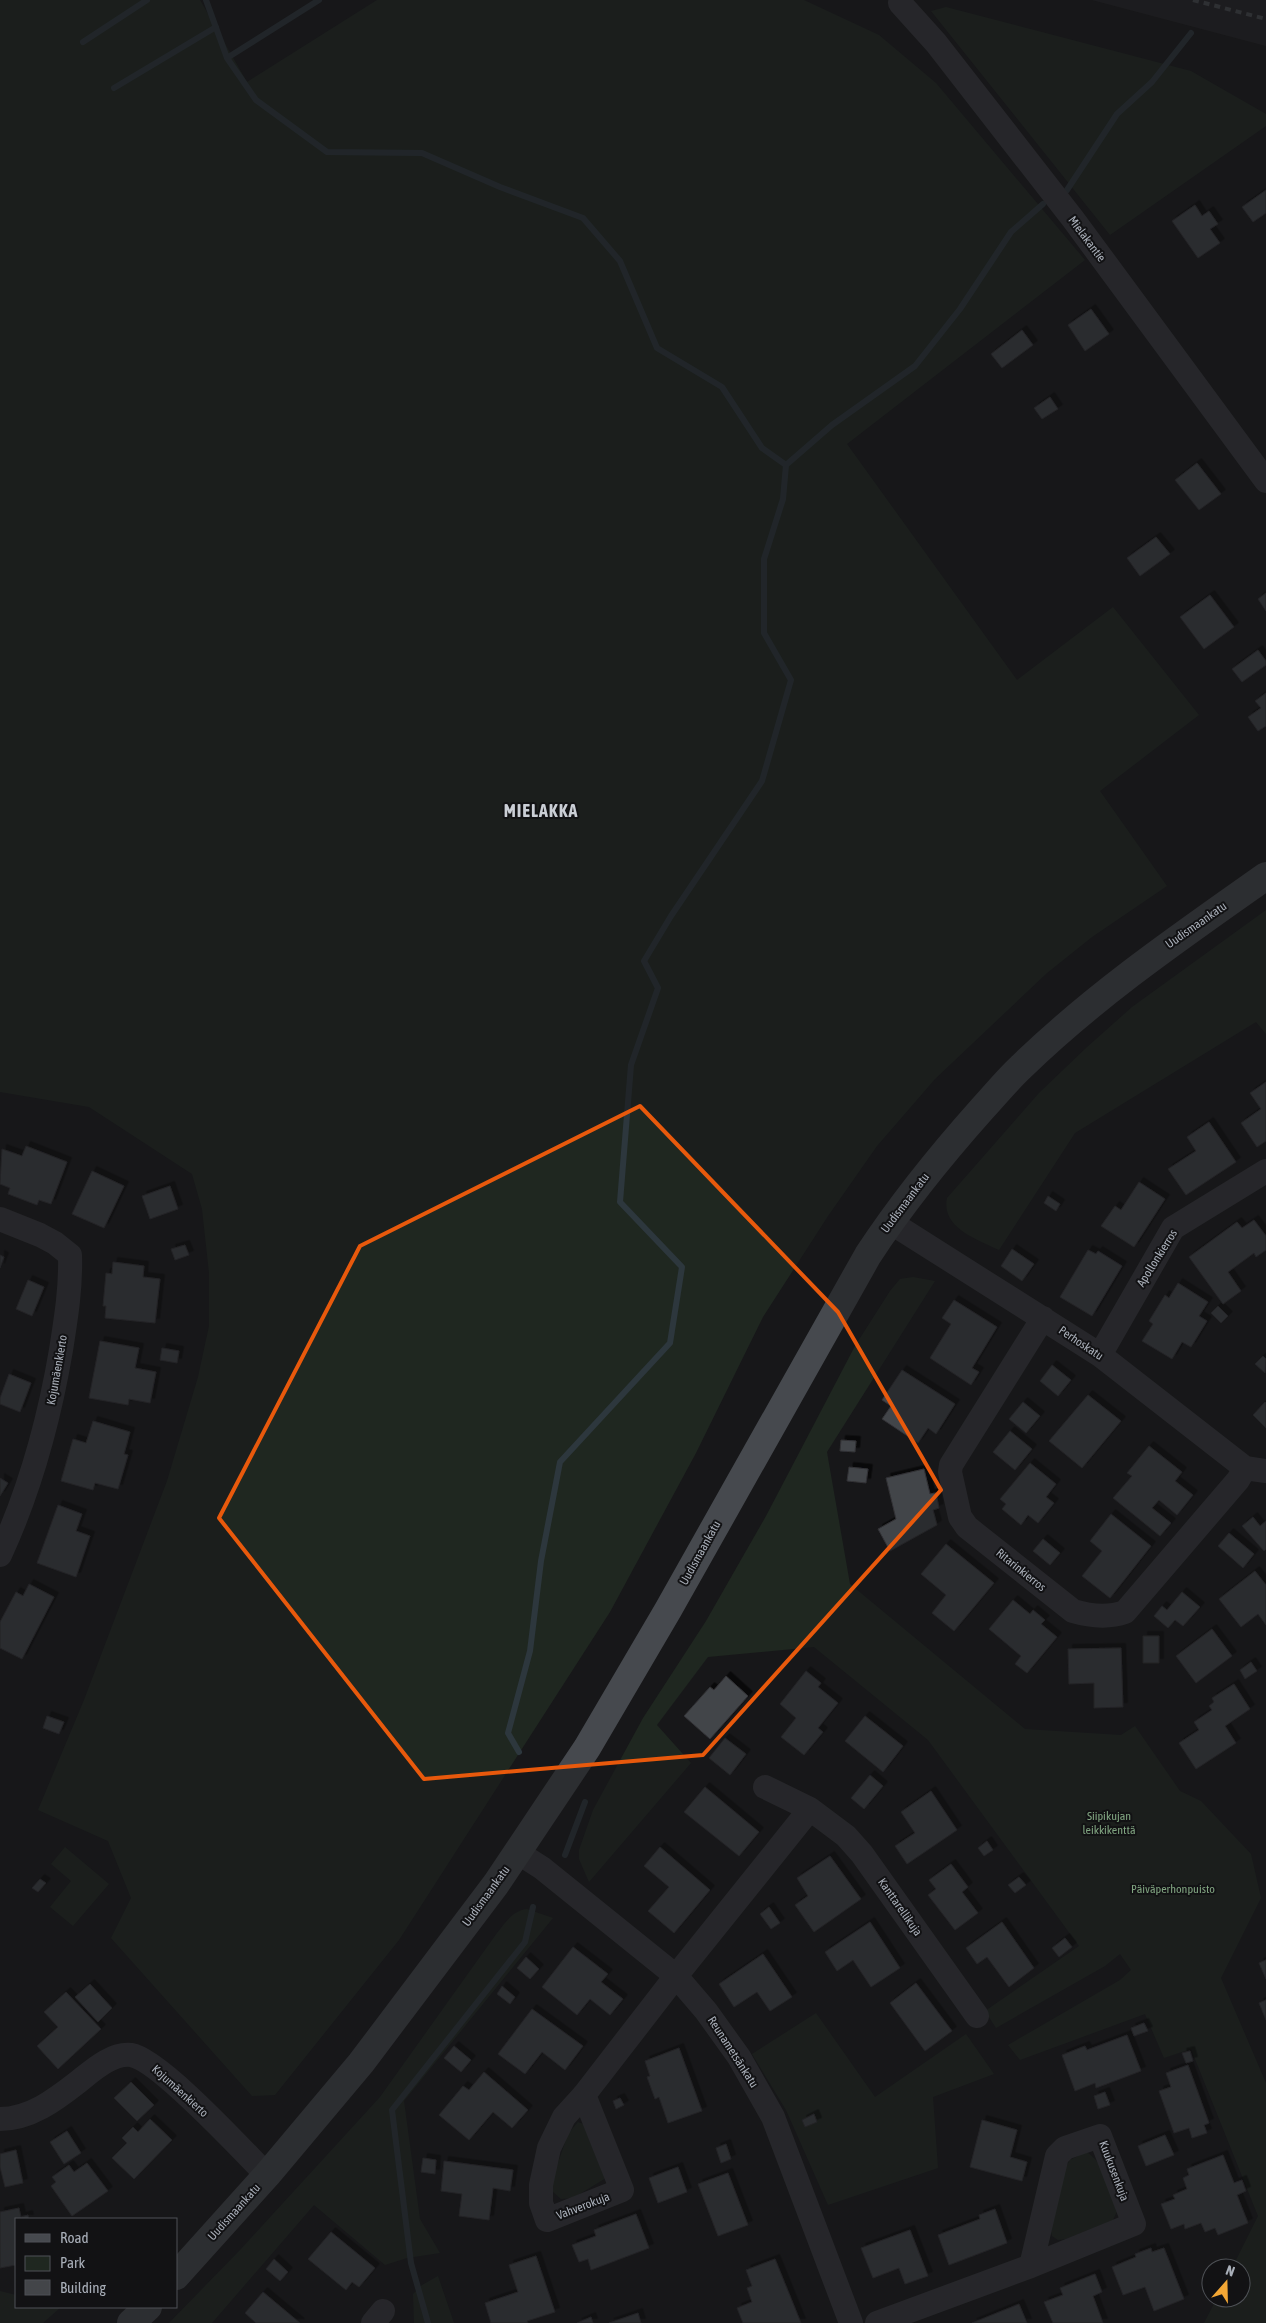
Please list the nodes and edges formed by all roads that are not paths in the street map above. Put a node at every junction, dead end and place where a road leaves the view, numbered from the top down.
1 (900, 3) dead end
2 (1266, 481) edge
3 (1266, 876) edge
4 (1266, 1171) edge
5 (0, 1219) edge
6 (890, 1222) junction
7 (1042, 1318) junction
8 (1100, 1354) junction
9 (1256, 1470) edge
10 (0, 1555) edge
11 (765, 1787) dead end
12 (810, 1809) junction
13 (517, 1852) junction
14 (676, 1976) junction
15 (977, 2016) dead end
16 (584, 2095) junction
17 (0, 2119) edge
18 (267, 2175) junction
19 (1031, 2266) junction
20 (178, 2274) edge
21 (147, 2308) edge
22 (131, 2323) edge
23 (852, 2323) edge
24 (878, 2323) edge

1 - 2 street, Mielakantie
3 - 6 street, Uudismaankatu
4 - 8 street, Apollonkierros
5 - 10 street, Kojumäenkierto
6 - 7 street, Perhoskatu
6 - 13 street, Uudismaankatu
7 - 8 street, Perhoskatu
7 - 9 street, Ritarinkierros
8 - 9 street, Perhoskatu
11 - 12 street, Kanttarellikuja
12 - 14 street
12 - 15 street, Kanttarellikuja
13 - 14 street, Reunametsänkatu
13 - 18 street, Uudismaankatu
14 - 16 street, Vahverokuja
14 - 23 street, Reunametsänkatu
16 - 16 street, Vahverokuja
17 - 18 street, Kojumäenkierto
18 - 20 street, Uudismaankatu
19 - 19 street, Kuukusenkuja
19 - 24 street, Kuukusenkuja
21 - 22 street

